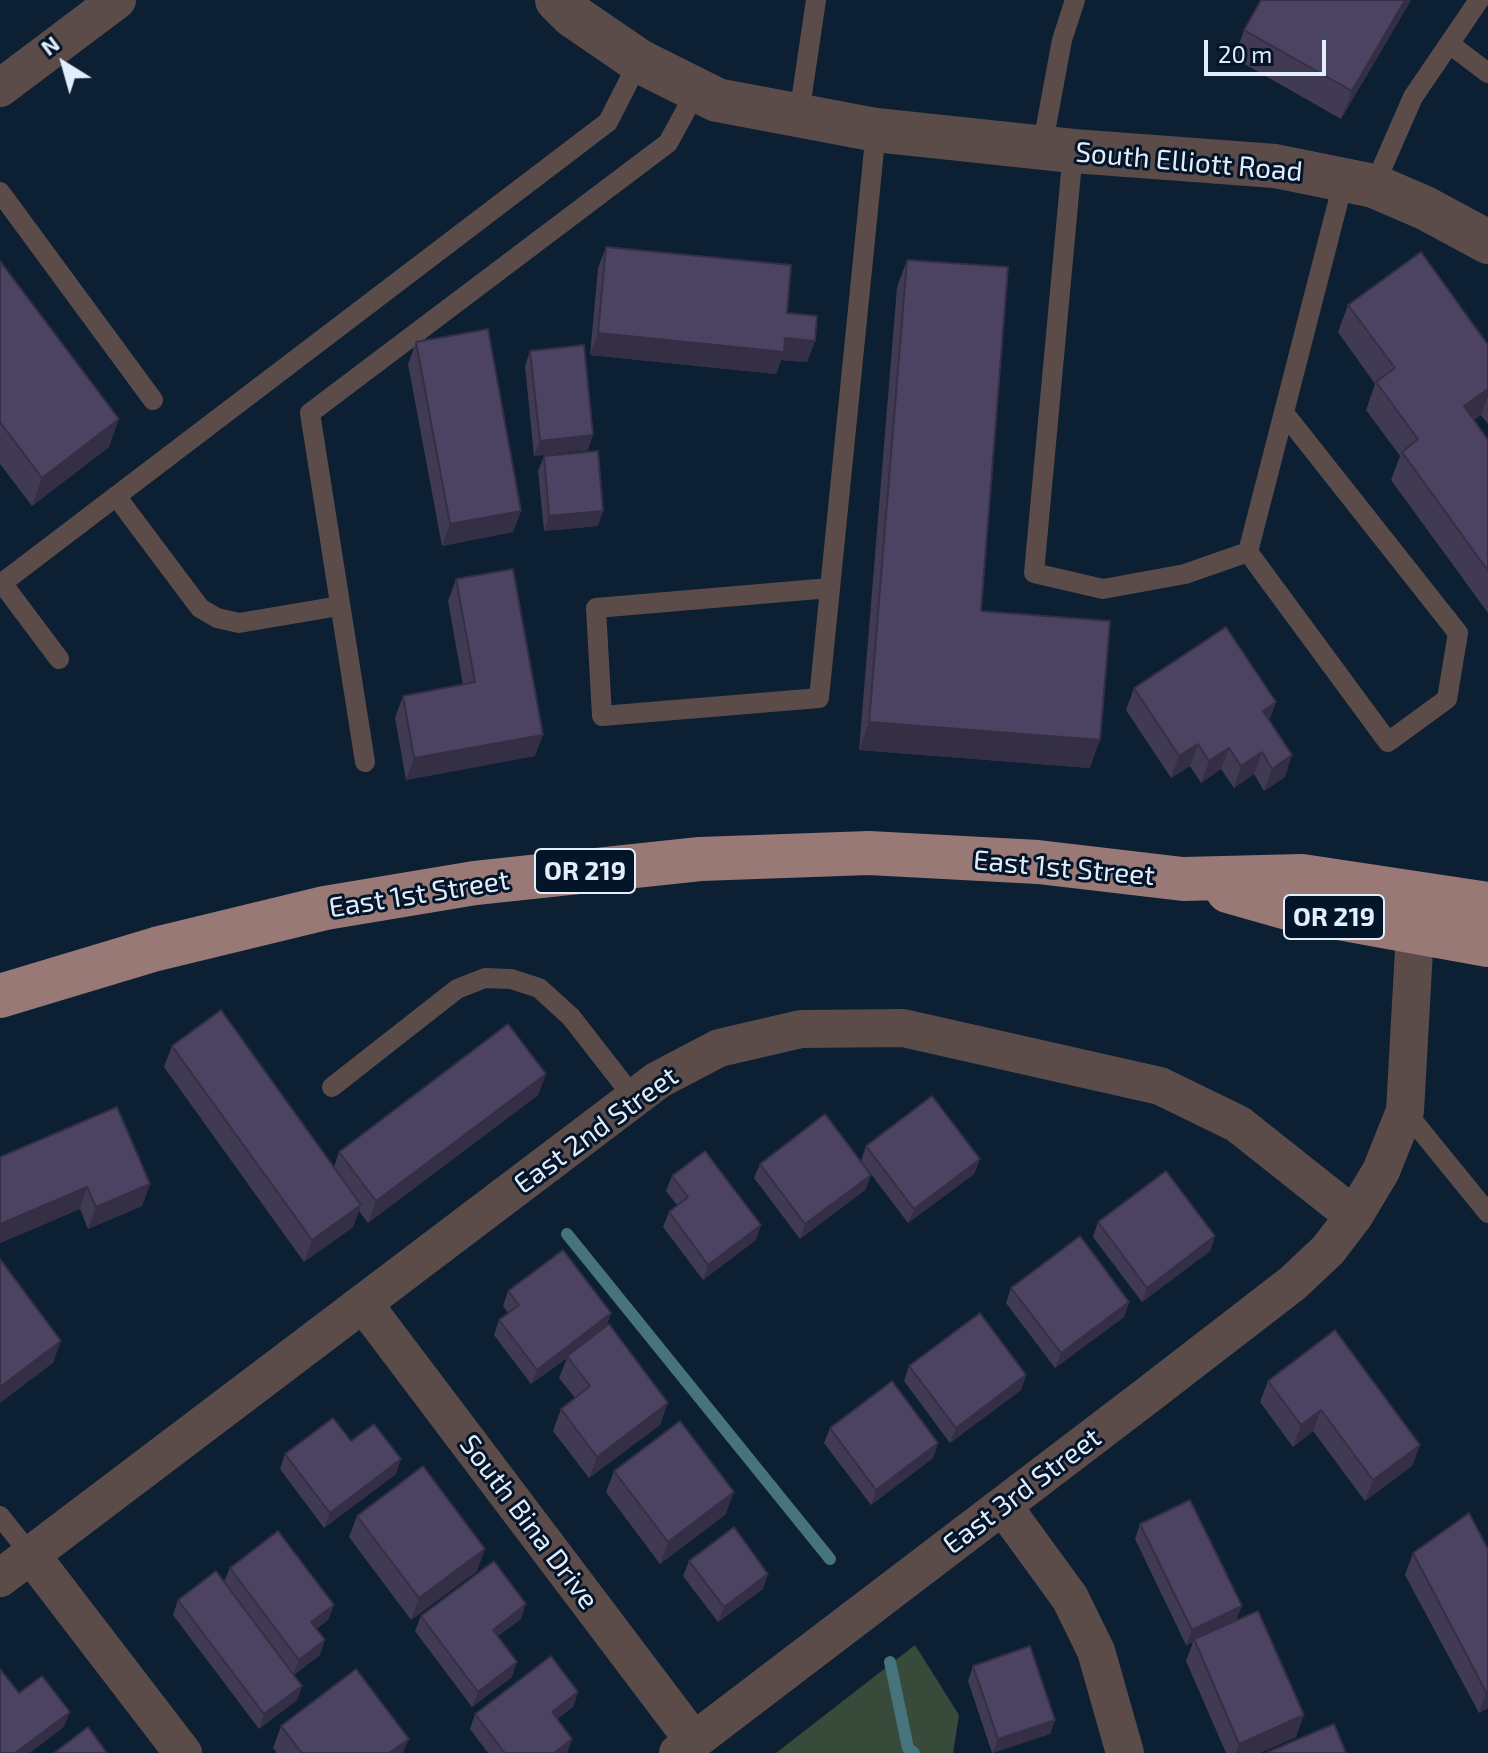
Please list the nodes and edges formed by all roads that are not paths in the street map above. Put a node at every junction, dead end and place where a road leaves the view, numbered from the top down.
1 (117, 0) edge
2 (557, 0) edge
3 (816, 0) edge
4 (1075, 0) edge
5 (1479, 0) edge
6 (1451, 45) junction
7 (639, 61) junction
8 (1488, 73) edge
9 (0, 88) edge
10 (697, 90) junction
11 (799, 115) junction
12 (876, 130) junction
13 (1057, 150) junction
14 (1359, 182) junction
15 (0, 192) edge
16 (1488, 242) edge
17 (153, 400) dead end
18 (1284, 413) junction
19 (116, 496) junction
20 (1248, 552) junction
21 (830, 588) junction
22 (339, 606) junction
23 (59, 659) dead end
24 (365, 762) dead end
25 (1183, 879) junction
26 (1488, 904) edge
27 (1415, 932) junction
28 (1488, 945) edge
29 (0, 996) edge
30 (332, 1087) dead end
31 (634, 1098) junction
32 (1405, 1111) junction
33 (1488, 1213) edge
34 (1354, 1216) junction
35 (363, 1303) junction
36 (1003, 1506) junction
37 (0, 1516) edge
38 (31, 1555) junction
39 (0, 1578) edge
40 (686, 1747) edge
41 (183, 1753) edge
42 (1125, 1753) edge

1 - 9 street
2 - 7 street, South Elliott Road
3 - 11 lane
4 - 13 lane
5 - 6 lane
6 - 8 lane
6 - 14 lane
7 - 10 street, South Elliott Road
7 - 19 lane
10 - 11 street, South Elliott Road
10 - 22 lane
11 - 12 street, South Elliott Road
12 - 13 street, South Elliott Road
12 - 21 lane
13 - 14 street, South Elliott Road
13 - 20 lane
14 - 16 street, South Elliott Road
14 - 18 lane
15 - 17 lane
18 - 20 lane
18 - 20 lane
19 - 22 lane
19 - 23 lane
21 - 21 lane
22 - 24 lane
25 - 26 main road, East 1st Street / OR 219
25 - 27 main road, East 1st Street / OR 219
25 - 29 main road, East 1st Street / OR 219
27 - 28 main road, East 1st Street / OR 219
27 - 32 street
30 - 31 lane
31 - 34 street, East 2nd Street
31 - 35 street, East 2nd Street
32 - 33 lane
32 - 34 street
34 - 36 street, East 3rd Street
35 - 38 street, East 2nd Street
35 - 40 street, South Bina Drive
36 - 40 street, East 3rd Street
36 - 42 street
37 - 38 lane
38 - 39 street, East 2nd Street
38 - 41 street

